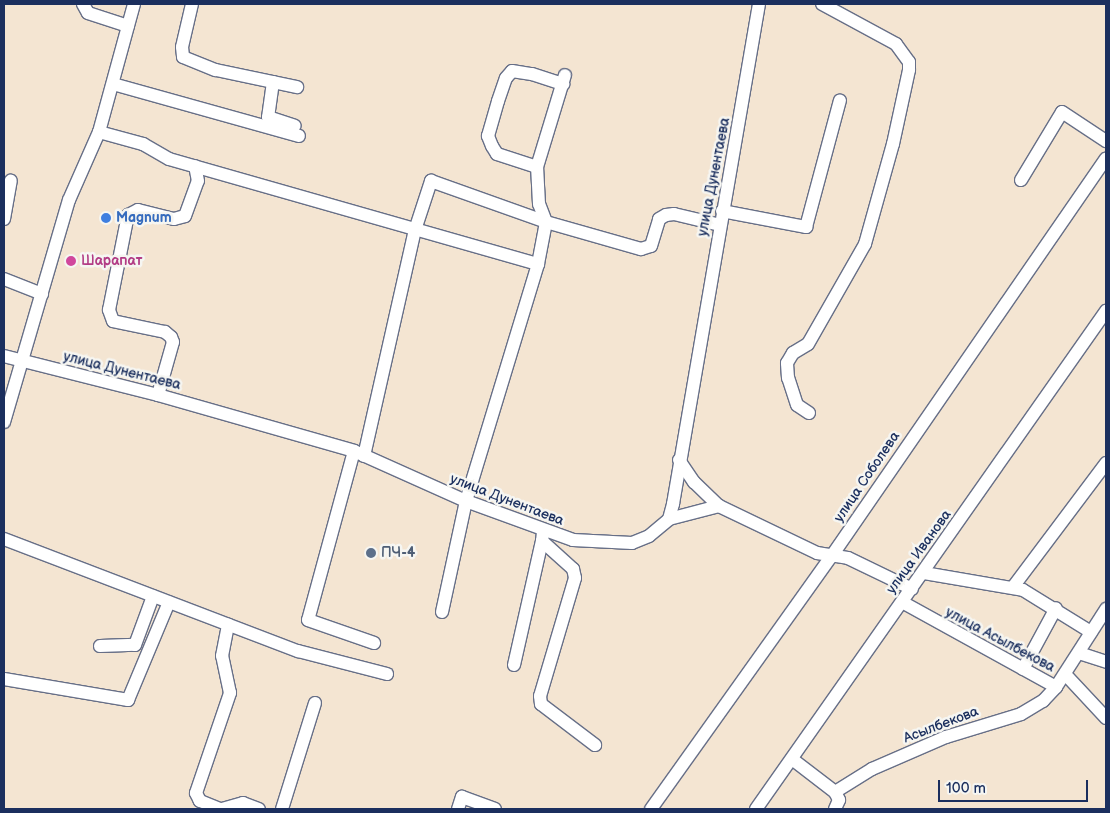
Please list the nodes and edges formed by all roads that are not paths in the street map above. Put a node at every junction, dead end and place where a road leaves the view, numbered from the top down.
1 (83, 4) edge
2 (134, 4) edge
3 (192, 4) edge
4 (759, 4) edge
5 (822, 4) edge
6 (128, 26) junction
7 (273, 82) junction
8 (114, 84) junction
9 (297, 87) dead end
10 (840, 100) dead end
11 (99, 132) junction
12 (1106, 141) edge
13 (1106, 159) edge
14 (195, 166) junction
15 (537, 167) junction
16 (1021, 180) dead end
17 (11, 181) dead end
18 (722, 212) junction
19 (4, 218) edge
20 (546, 222) junction
21 (720, 225) junction
22 (415, 230) junction
23 (538, 264) junction
24 (4, 279) edge
25 (42, 294) junction
26 (1106, 311) edge
27 (4, 356) edge
28 (22, 362) junction
29 (158, 395) junction
30 (808, 413) dead end
31 (4, 422) edge
32 (359, 453) junction
33 (679, 460) junction
34 (1106, 463) edge
35 (466, 501) junction
36 (720, 506) junction
37 (669, 519) junction
38 (543, 536) junction
39 (4, 539) edge
40 (831, 557) junction
41 (924, 572) junction
42 (1013, 587) junction
43 (912, 589) junction
44 (153, 596) junction
45 (169, 602) junction
46 (902, 602) junction
47 (1056, 608) junction
48 (1106, 609) edge
49 (442, 612) dead end
50 (228, 625) junction
51 (1091, 632) junction
52 (374, 644) dead end
53 (100, 646) dead end
54 (1079, 654) junction
55 (1106, 662) edge
56 (514, 665) dead end
57 (1023, 668) junction
58 (387, 674) dead end
59 (1065, 674) junction
60 (4, 679) edge
61 (1056, 687) junction
62 (314, 703) dead end
63 (1106, 718) edge
64 (595, 745) dead end
65 (792, 759) junction
66 (835, 792) junction
67 (221, 809) edge
68 (259, 809) edge
69 (282, 809) edge
70 (458, 809) edge
71 (495, 809) edge
72 (651, 809) edge
73 (756, 809) edge
74 (835, 809) edge

1 - 6 street
2 - 6 street
3 - 7 street
4 - 18 street, улица Дунентаева
5 - 30 street
6 - 8 street
7 - 8 street
7 - 9 street
8 - 11 street
10 - 18 street
11 - 14 street
11 - 25 street
12 - 16 street
13 - 40 street, улица Соболева
14 - 22 street
14 - 29 street
15 - 15 street
15 - 20 street
17 - 19 street
18 - 21 street, улица Дунентаева
20 - 21 street
20 - 22 street
20 - 23 street
21 - 33 street, улица Дунентаева
22 - 23 street
22 - 32 street
23 - 35 street
24 - 25 street
25 - 28 street
26 - 41 street, улица Иванова
27 - 28 street, улица Дунентаева
28 - 29 street, улица Дунентаева
28 - 31 street
29 - 32 street, улица Дунентаева
32 - 35 street, улица Дунентаева
32 - 52 street
33 - 36 street
33 - 37 street, улица Дунентаева
34 - 42 street
35 - 38 street, улица Дунентаева
35 - 49 street
36 - 37 street
36 - 40 street
37 - 38 street, улица Дунентаева
38 - 56 street
38 - 64 street
39 - 44 street
40 - 43 street
40 - 72 street, улица Соболева
41 - 42 street
41 - 43 street, улица Иванова
42 - 47 street
43 - 46 street, улица Иванова
44 - 45 street
44 - 53 street
45 - 50 street
45 - 60 street
46 - 57 street, улица Асылбекова
46 - 65 street, улица Иванова
47 - 51 street
47 - 57 street
48 - 51 street, улица Асылбекова
50 - 58 street
50 - 67 street
51 - 54 street, улица Асылбекова
54 - 55 street
54 - 59 street, улица Асылбекова
57 - 61 street, улица Асылбекова
59 - 61 street, улица Асылбекова
59 - 63 street
61 - 66 street, Асылбекова
62 - 69 street
65 - 66 street
65 - 73 street, улица Иванова
66 - 74 street
67 - 68 street
70 - 71 street

